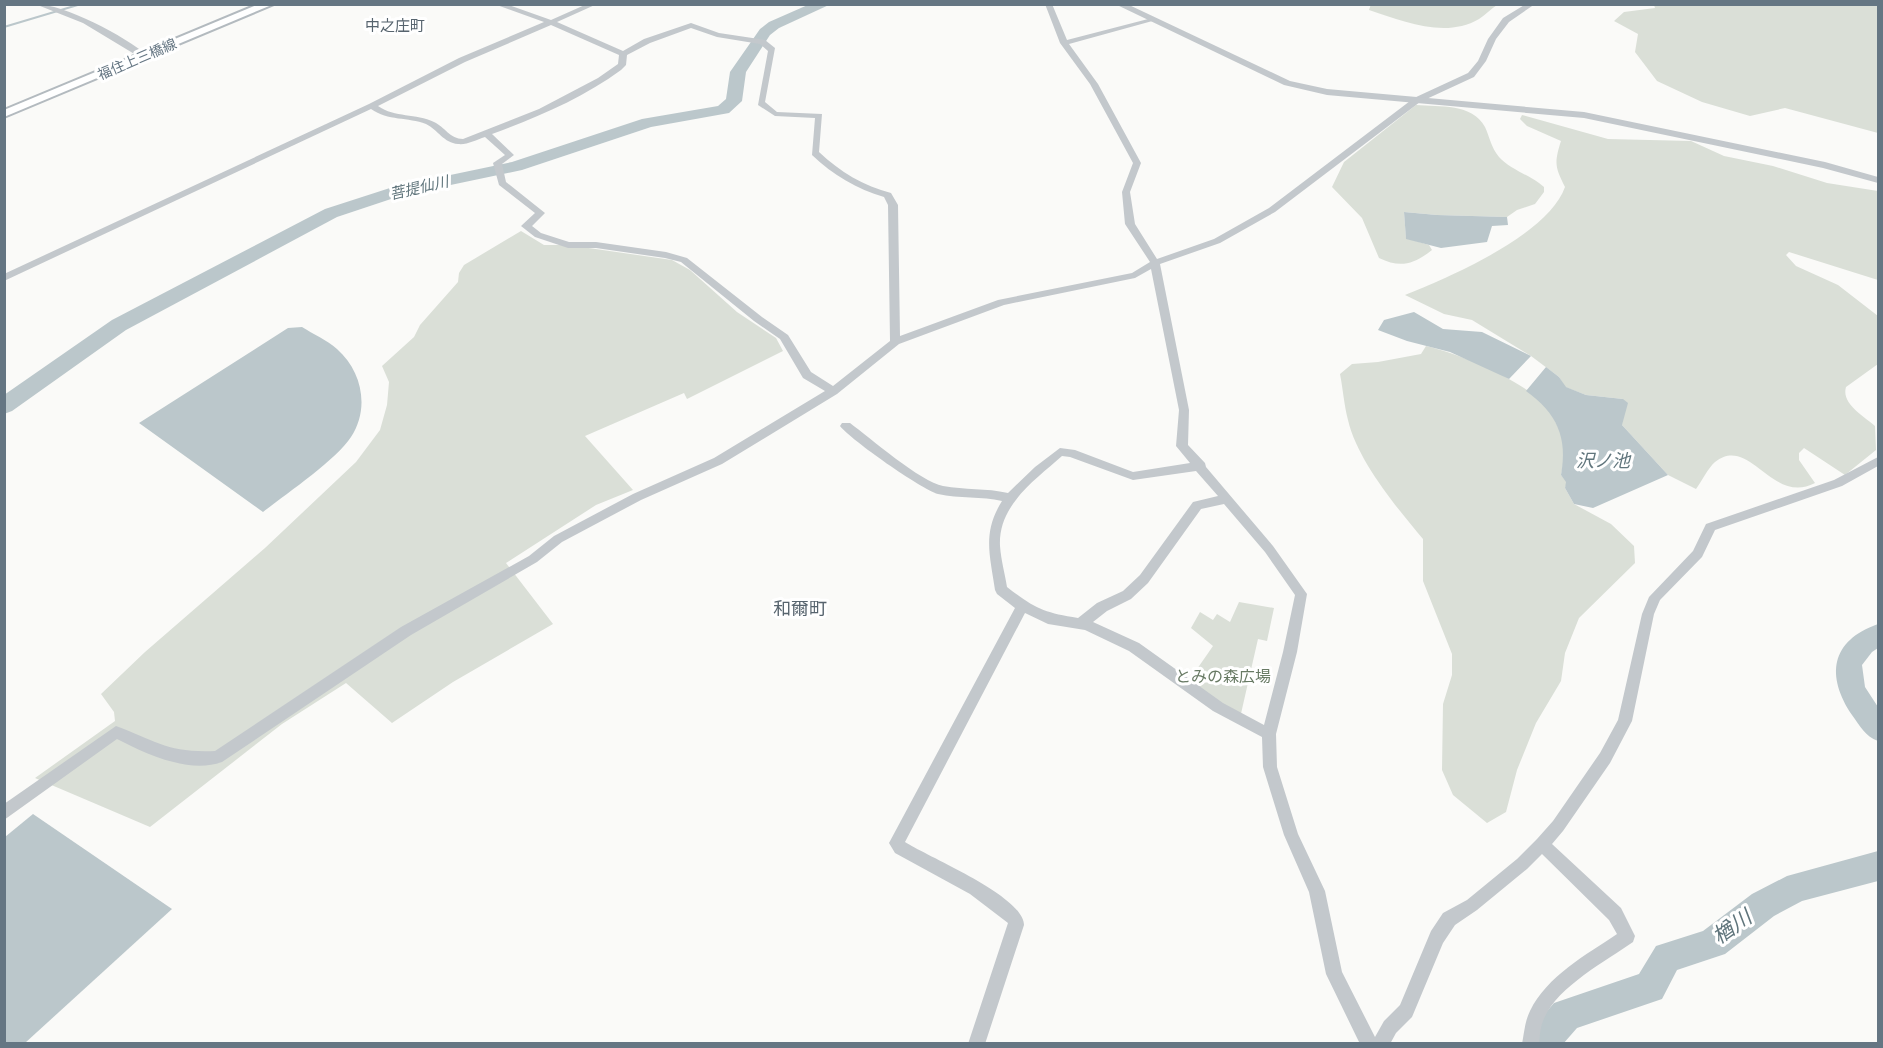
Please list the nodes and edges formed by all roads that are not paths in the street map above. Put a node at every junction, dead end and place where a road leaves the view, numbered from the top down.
1 (38, 4) edge
2 (269, 4) edge
3 (496, 4) edge
4 (594, 4) edge
5 (1048, 4) edge
6 (1119, 4) edge
7 (1532, 4) edge
8 (1152, 20) junction
9 (550, 22) junction
10 (1064, 43) junction
11 (623, 54) junction
12 (144, 56) junction
13 (1417, 100) junction
14 (372, 106) junction
15 (4, 114) edge
16 (487, 134) junction
17 (1878, 180) edge
18 (1155, 263) junction
19 (4, 279) edge
20 (895, 342) junction
21 (833, 391) junction
22 (846, 426) dead end
23 (1878, 461) edge
24 (1201, 466) junction
25 (1009, 498) junction
26 (1225, 499) junction
27 (1022, 606) junction
28 (1080, 624) junction
29 (1269, 734) junction
30 (4, 813) edge
31 (1542, 844) junction
32 (976, 1044) edge
33 (1369, 1044) edge
34 (1380, 1044) edge
35 (1530, 1044) edge

1 - 12 street
2 - 12 main road, 福住上三橋線
3 - 9 street
4 - 9 street
5 - 10 street
6 - 8 street
7 - 13 street
8 - 10 street
8 - 13 street
9 - 11 street
9 - 14 street
10 - 18 street
11 - 16 street
11 - 20 street
12 - 15 main road, 福住上三橋線
13 - 17 street
13 - 18 street
14 - 16 street
14 - 19 street
16 - 21 street
18 - 20 street
18 - 24 street
20 - 21 street
21 - 30 street
22 - 25 street
23 - 31 street
24 - 25 street
24 - 26 street
25 - 27 street
26 - 28 street
26 - 29 street
27 - 28 street
27 - 32 street
28 - 29 street
29 - 33 street
31 - 34 street
31 - 35 street

